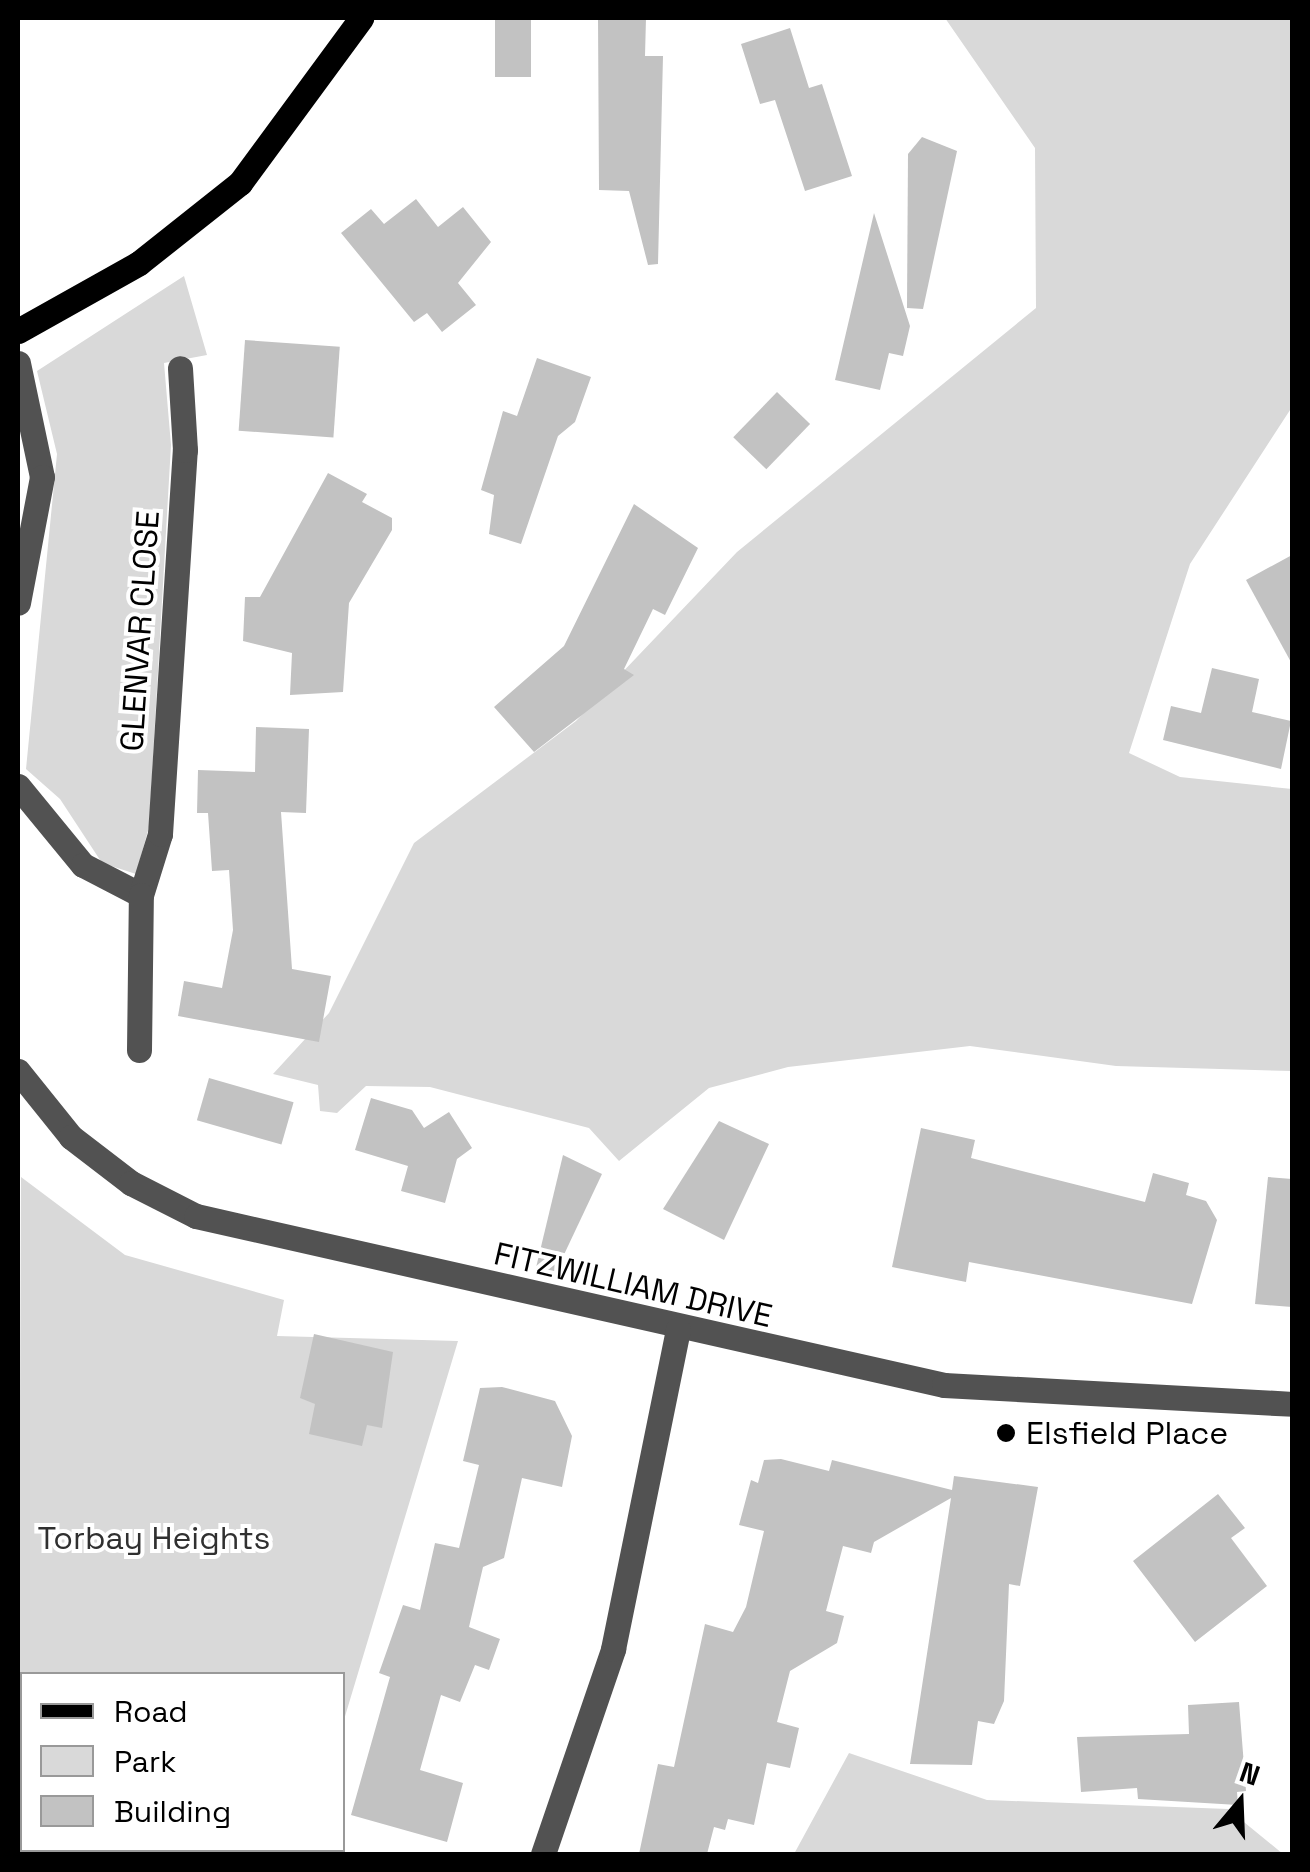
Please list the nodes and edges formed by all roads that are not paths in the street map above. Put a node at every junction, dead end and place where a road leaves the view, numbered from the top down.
1 (362, 18) edge
2 (18, 331) edge
3 (18, 363) edge
4 (180, 368) dead end
5 (18, 603) edge
6 (18, 786) edge
7 (140, 895) junction
8 (139, 1050) dead end
9 (18, 1071) edge
10 (678, 1330) junction
11 (1292, 1404) edge
12 (543, 1854) edge

1 - 2 main road
3 - 5 street
4 - 7 street, GLENVAR CLOSE
6 - 7 street
7 - 8 street, GLENVAR CLOSE
9 - 10 street, FITZWILLIAM DRIVE
10 - 11 street, FITZWILLIAM DRIVE
10 - 12 street

